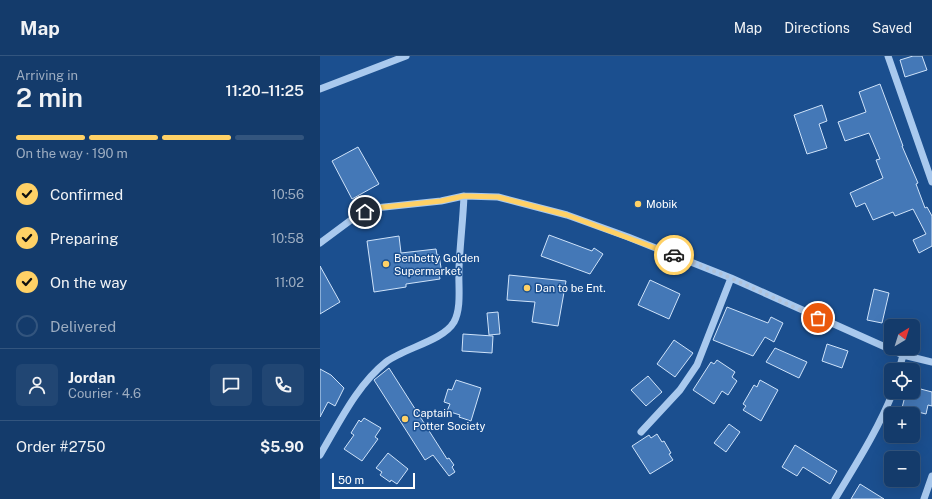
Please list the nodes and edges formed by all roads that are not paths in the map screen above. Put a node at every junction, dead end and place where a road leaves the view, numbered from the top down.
1 (406, 56) edge
2 (888, 56) edge
3 (320, 89) edge
4 (932, 182) edge
5 (464, 196) junction
6 (321, 240) edge
7 (731, 278) junction
8 (884, 346) edge
9 (903, 355) joint
10 (932, 362) edge
11 (901, 363) edge
12 (890, 399) edge
13 (642, 432) dead end
14 (320, 455) edge
15 (932, 476) edge
16 (835, 499) edge
17 (924, 499) edge

1 - 3 street
2 - 4 street
5 - 6 street
5 - 7 street
5 - 14 street
7 - 8 street
7 - 13 street
9 - 10 street
9 - 11 street
12 - 16 street
15 - 17 street

